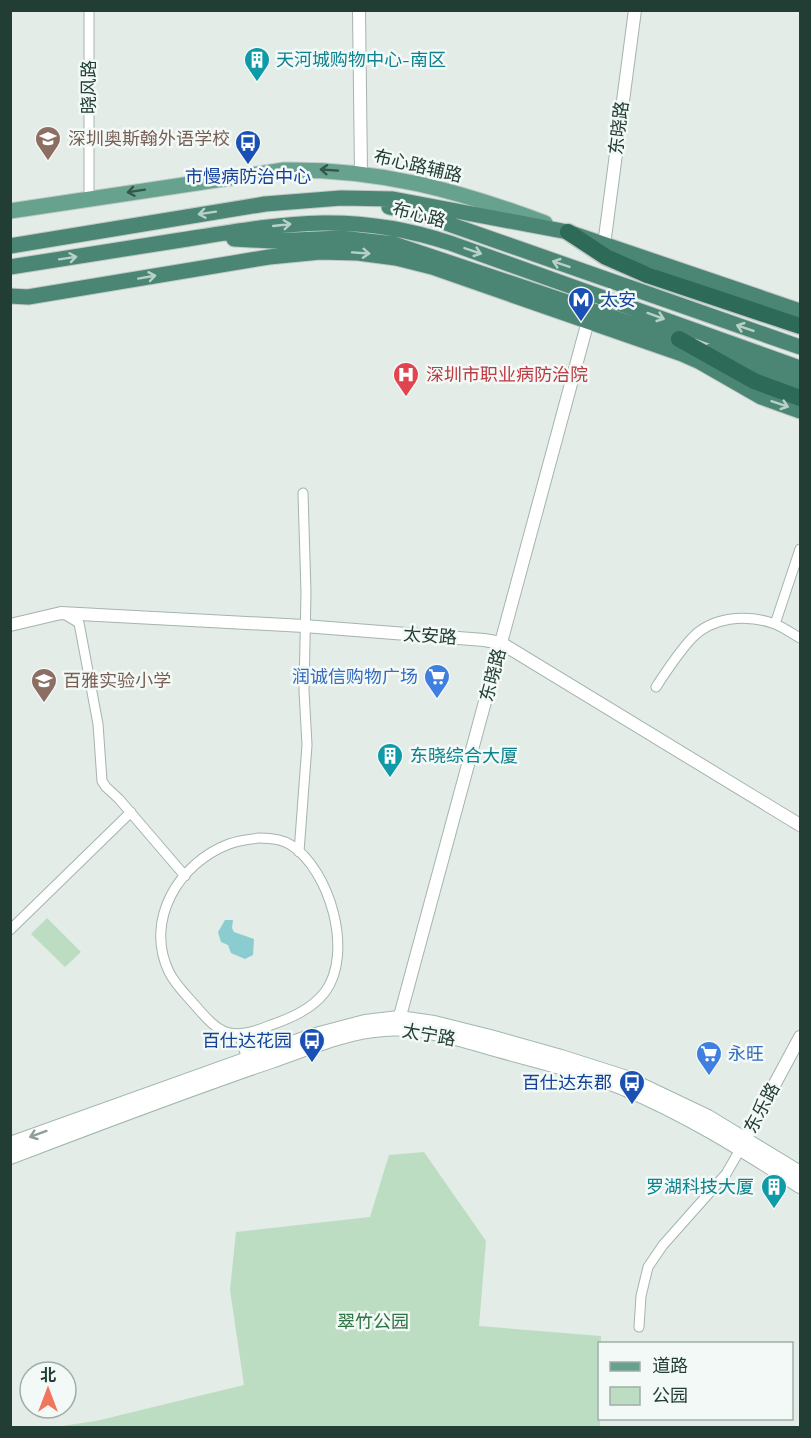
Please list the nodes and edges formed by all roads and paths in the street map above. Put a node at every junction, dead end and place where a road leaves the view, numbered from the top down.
1 (89, 10) edge
2 (359, 10) edge
3 (634, 10) edge
4 (361, 173) junction
5 (89, 199) junction
6 (307, 201) junction
7 (10, 211) edge
8 (568, 232) junction
9 (195, 238) junction
10 (604, 245) junction
11 (10, 246) edge
12 (10, 267) edge
13 (10, 298) edge
14 (801, 311) edge
15 (588, 321) junction
16 (801, 326) edge
17 (679, 339) junction
18 (801, 347) edge
19 (801, 368) edge
20 (801, 383) edge
21 (801, 398) edge
22 (801, 411) edge
23 (303, 492) dead end
24 (801, 549) edge
25 (61, 613) junction
26 (775, 624) junction
27 (10, 626) edge
28 (304, 626) junction
29 (801, 638) edge
30 (501, 643) junction
31 (656, 687) dead end
32 (131, 812) junction
33 (801, 825) edge
34 (299, 852) junction
35 (185, 876) junction
36 (10, 930) edge
37 (398, 1023) junction
38 (239, 1034) junction
39 (801, 1036) edge
40 (247, 1059) junction
41 (10, 1144) edge
42 (743, 1144) junction
43 (10, 1157) edge
44 (801, 1173) edge
45 (801, 1186) edge
46 (639, 1327) dead end

1 - 5 street, 晓风路
2 - 4 street
3 - 10 street, 东晓路
4 -> 5 main road, 布心路辅路
4 - 8 main road, 布心路辅路
5 - 7 main road, 布心路辅路
6 - 8 highway, 布心路
6 -> 11 highway, 布心路
18 -> 6 highway, 布心路
8 - 10 highway, 布心路辅路
8 - 16 highway
12 -> 9 highway, 布心路
9 - 17 highway
9 -> 19 highway, 布心路
10 - 14 highway, 布心路辅路
13 -> 15 highway
15 -> 22 highway
15 - 30 street, 东晓路
17 - 20 highway
17 - 21 highway
23 - 28 street
24 - 26 street
25 - 27 street, 太安路
25 - 28 street, 太安路
25 - 32 street
26 - 29 street
26 - 31 street
28 - 30 street, 太安路
28 - 34 street
30 - 33 street, 太安路
30 - 37 street, 东晓路
32 - 35 street
32 - 36 street
34 - 35 street
34 - 38 street
35 - 38 street
37 - 40 main road, 太宁路
37 - 42 main road, 太宁路
37 - 43 main road, 太宁路
38 - 40 street
39 - 42 street, 东乐路
40 -> 41 main road, 太宁路
42 - 44 main road, 太宁路
42 - 45 main road, 太宁路
42 - 46 street

